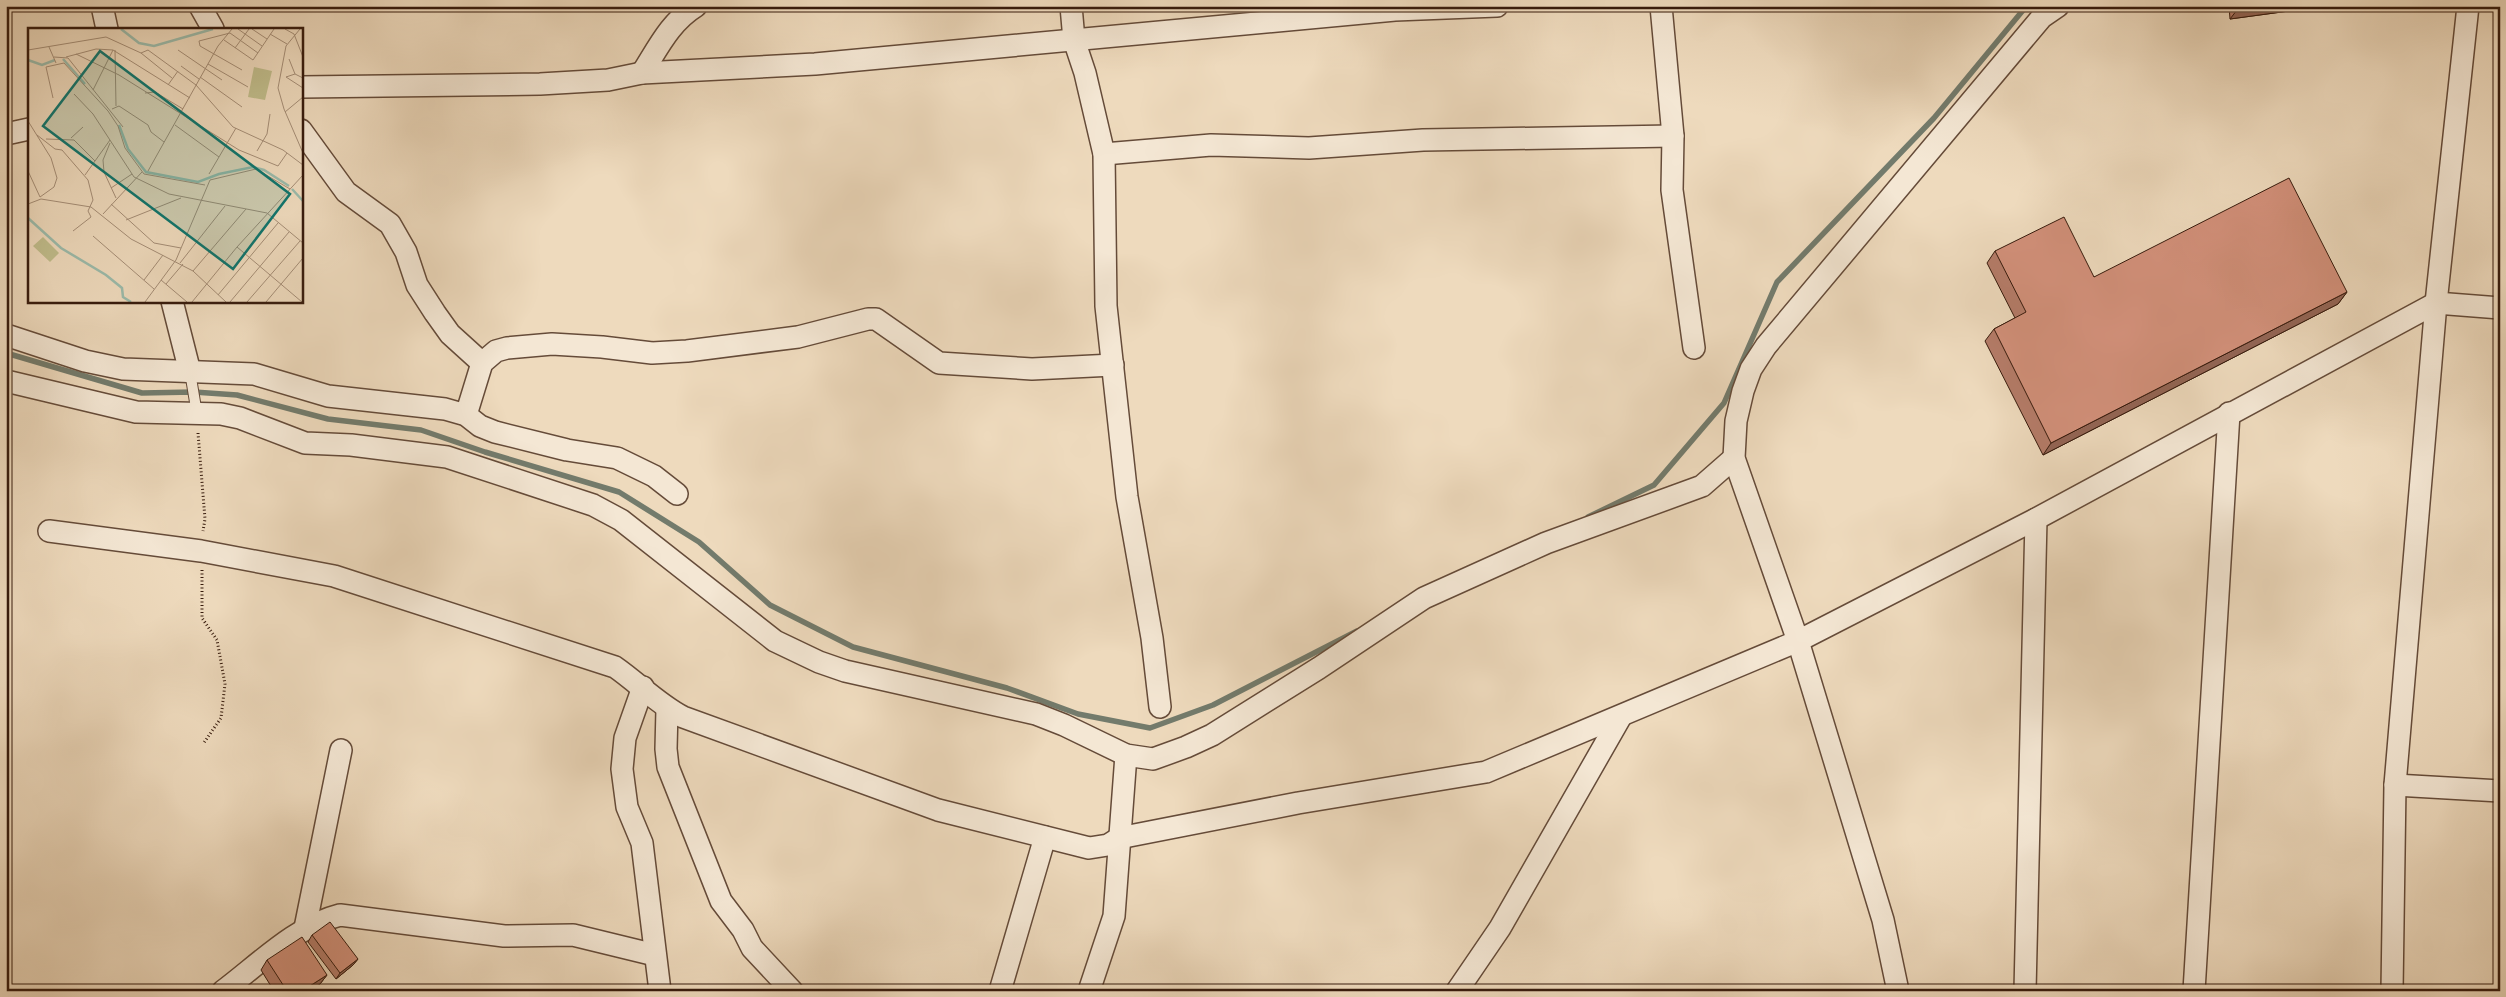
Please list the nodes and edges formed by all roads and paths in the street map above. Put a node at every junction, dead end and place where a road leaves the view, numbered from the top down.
1 (102, 6) edge
2 (200, 6) edge
3 (696, 6) edge
4 (1071, 6) edge
5 (1497, 6) edge
6 (1661, 6) edge
7 (2058, 6) edge
8 (2468, 6) edge
9 (107, 28) edge
10 (212, 28) edge
11 (1074, 40) junction
12 (642, 73) junction
13 (302, 87) edge
14 (28, 130) edge
15 (302, 131) edge
16 (6, 134) edge
17 (1673, 136) junction
18 (1104, 154) junction
19 (172, 302) edge
20 (2436, 303) junction
21 (2500, 308) edge
22 (6, 335) edge
23 (1694, 348) dead end
24 (482, 363) junction
25 (1113, 365) junction
26 (190, 372) junction
27 (6, 381) edge
28 (2229, 413) junction
29 (197, 414) junction
30 (466, 415) junction
31 (1734, 458) junction
32 (677, 494) dead end
33 (2036, 519) junction
34 (49, 531) dead end
35 (201, 552) junction
36 (1798, 641) junction
37 (643, 687) junction
38 (1160, 707) dead end
39 (667, 709) junction
40 (1620, 718) junction
41 (203, 744) dead end
42 (341, 750) dead end
43 (1126, 755) junction
44 (2395, 785) junction
45 (2500, 791) edge
46 (1045, 837) junction
47 (1119, 838) junction
48 (306, 928) junction
49 (655, 955) junction
50 (223, 991) edge
51 (660, 991) edge
52 (792, 991) edge
53 (1000, 991) edge
54 (1089, 991) edge
55 (1457, 991) edge
56 (1898, 991) edge
57 (2025, 991) edge
58 (2194, 991) edge
59 (2392, 991) edge

1 - 9 street
2 - 10 street
3 - 12 street
4 - 11 street
5 - 11 street
6 - 17 street
7 - 31 street
8 - 20 street
11 - 12 street
11 - 18 street
12 - 13 street
14 - 16 street
15 - 24 street
17 - 18 street
17 - 23 street
18 - 25 street
19 - 26 street
20 - 21 street
20 - 28 street
20 - 44 street
22 - 26 street
24 - 25 street
24 - 30 street
25 - 38 street
26 - 29 lane
26 - 30 street
27 - 29 street
28 - 33 street
28 - 58 street
29 - 35 path
29 - 43 street
30 - 32 street
31 - 36 street
31 - 43 street
33 - 36 street
33 - 57 street
34 - 35 street
35 - 37 street
35 - 41 path
36 - 40 street
36 - 56 street
37 - 39 street
37 - 49 street
39 - 46 street
39 - 52 street
40 - 47 street
40 - 55 street
42 - 48 street
43 - 47 street
44 - 45 street
44 - 59 street
46 - 47 street
46 - 53 street
47 - 54 street
48 - 49 street
48 - 50 street
49 - 51 street

